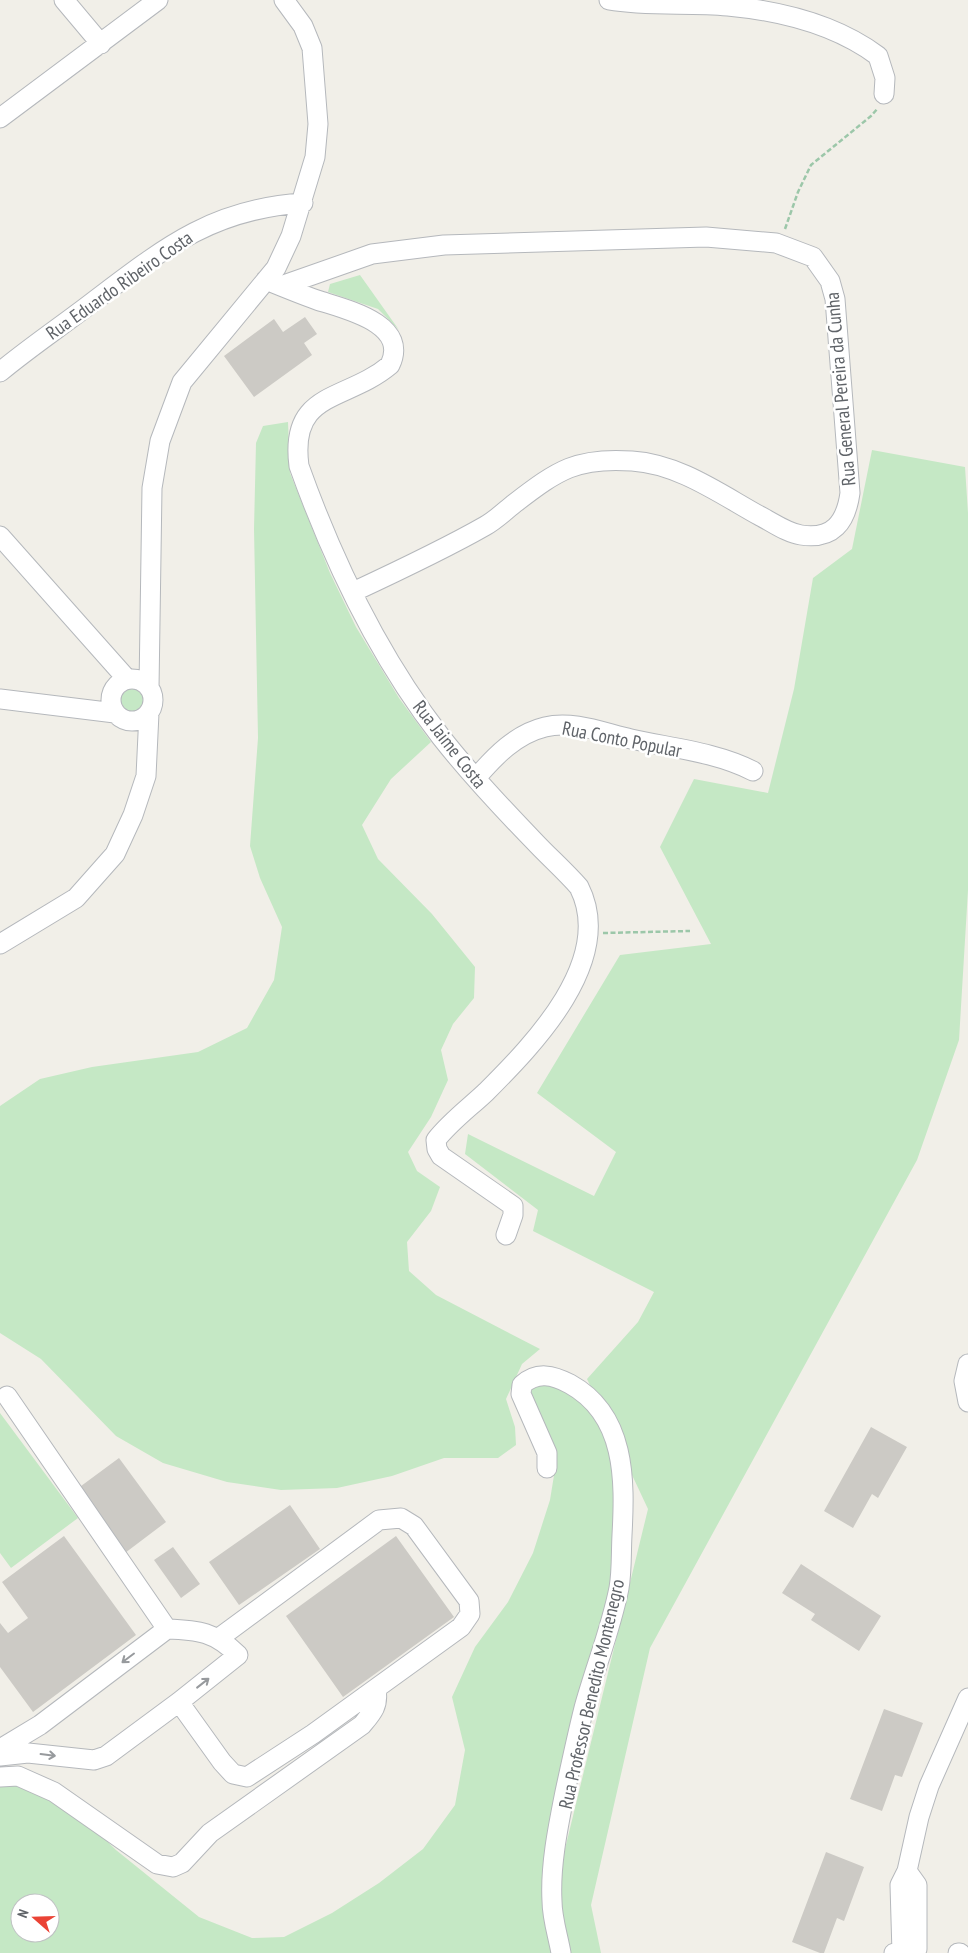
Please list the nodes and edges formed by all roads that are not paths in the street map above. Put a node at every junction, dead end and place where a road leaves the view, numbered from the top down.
1 (64, 0) edge
2 (158, 0) edge
3 (284, 0) edge
4 (609, 0) edge
5 (101, 44) junction
6 (884, 94) road end
7 (0, 118) edge
8 (303, 203) junction
9 (274, 283) junction
10 (0, 372) edge
11 (0, 536) edge
12 (353, 592) junction
13 (130, 692) junction
14 (0, 699) edge
15 (148, 749) junction
16 (753, 771) dead end
17 (476, 778) junction
18 (0, 944) edge
19 (506, 1235) dead end
20 (968, 1364) edge
21 (7, 1396) dead end
22 (968, 1402) edge
23 (547, 1468) dead end
24 (167, 1629) junction
25 (220, 1638) junction
26 (376, 1690) junction
27 (968, 1698) edge
28 (179, 1702) junction
29 (0, 1749) edge
30 (0, 1756) edge
31 (0, 1777) edge
32 (561, 1953) edge
33 (899, 1953) edge

1 - 5 street
2 - 5 street
3 - 8 street
4 - 6 street
5 - 7 street
8 - 9 street
8 - 10 street, Rua Eduardo Ribeiro Costa
9 - 12 street, Rua Jaime Costa
9 - 12 street, Rua General Pereira da Cunha
9 - 13 street
11 - 13 street
12 - 17 street, Rua Jaime Costa
13 - 14 street
13 - 15 street
13 - 15 street
15 - 18 street
16 - 17 street, Rua Conto Popular
17 - 19 street, Rua Jaime Costa
20 - 22 street
21 - 24 street
23 - 32 street, Rua Professor Benedito Montenegro
24 - 25 street
24 -> 29 street
25 - 26 street
28 -> 25 street
26 - 28 street
26 - 31 street
27 - 33 street
30 -> 28 street

